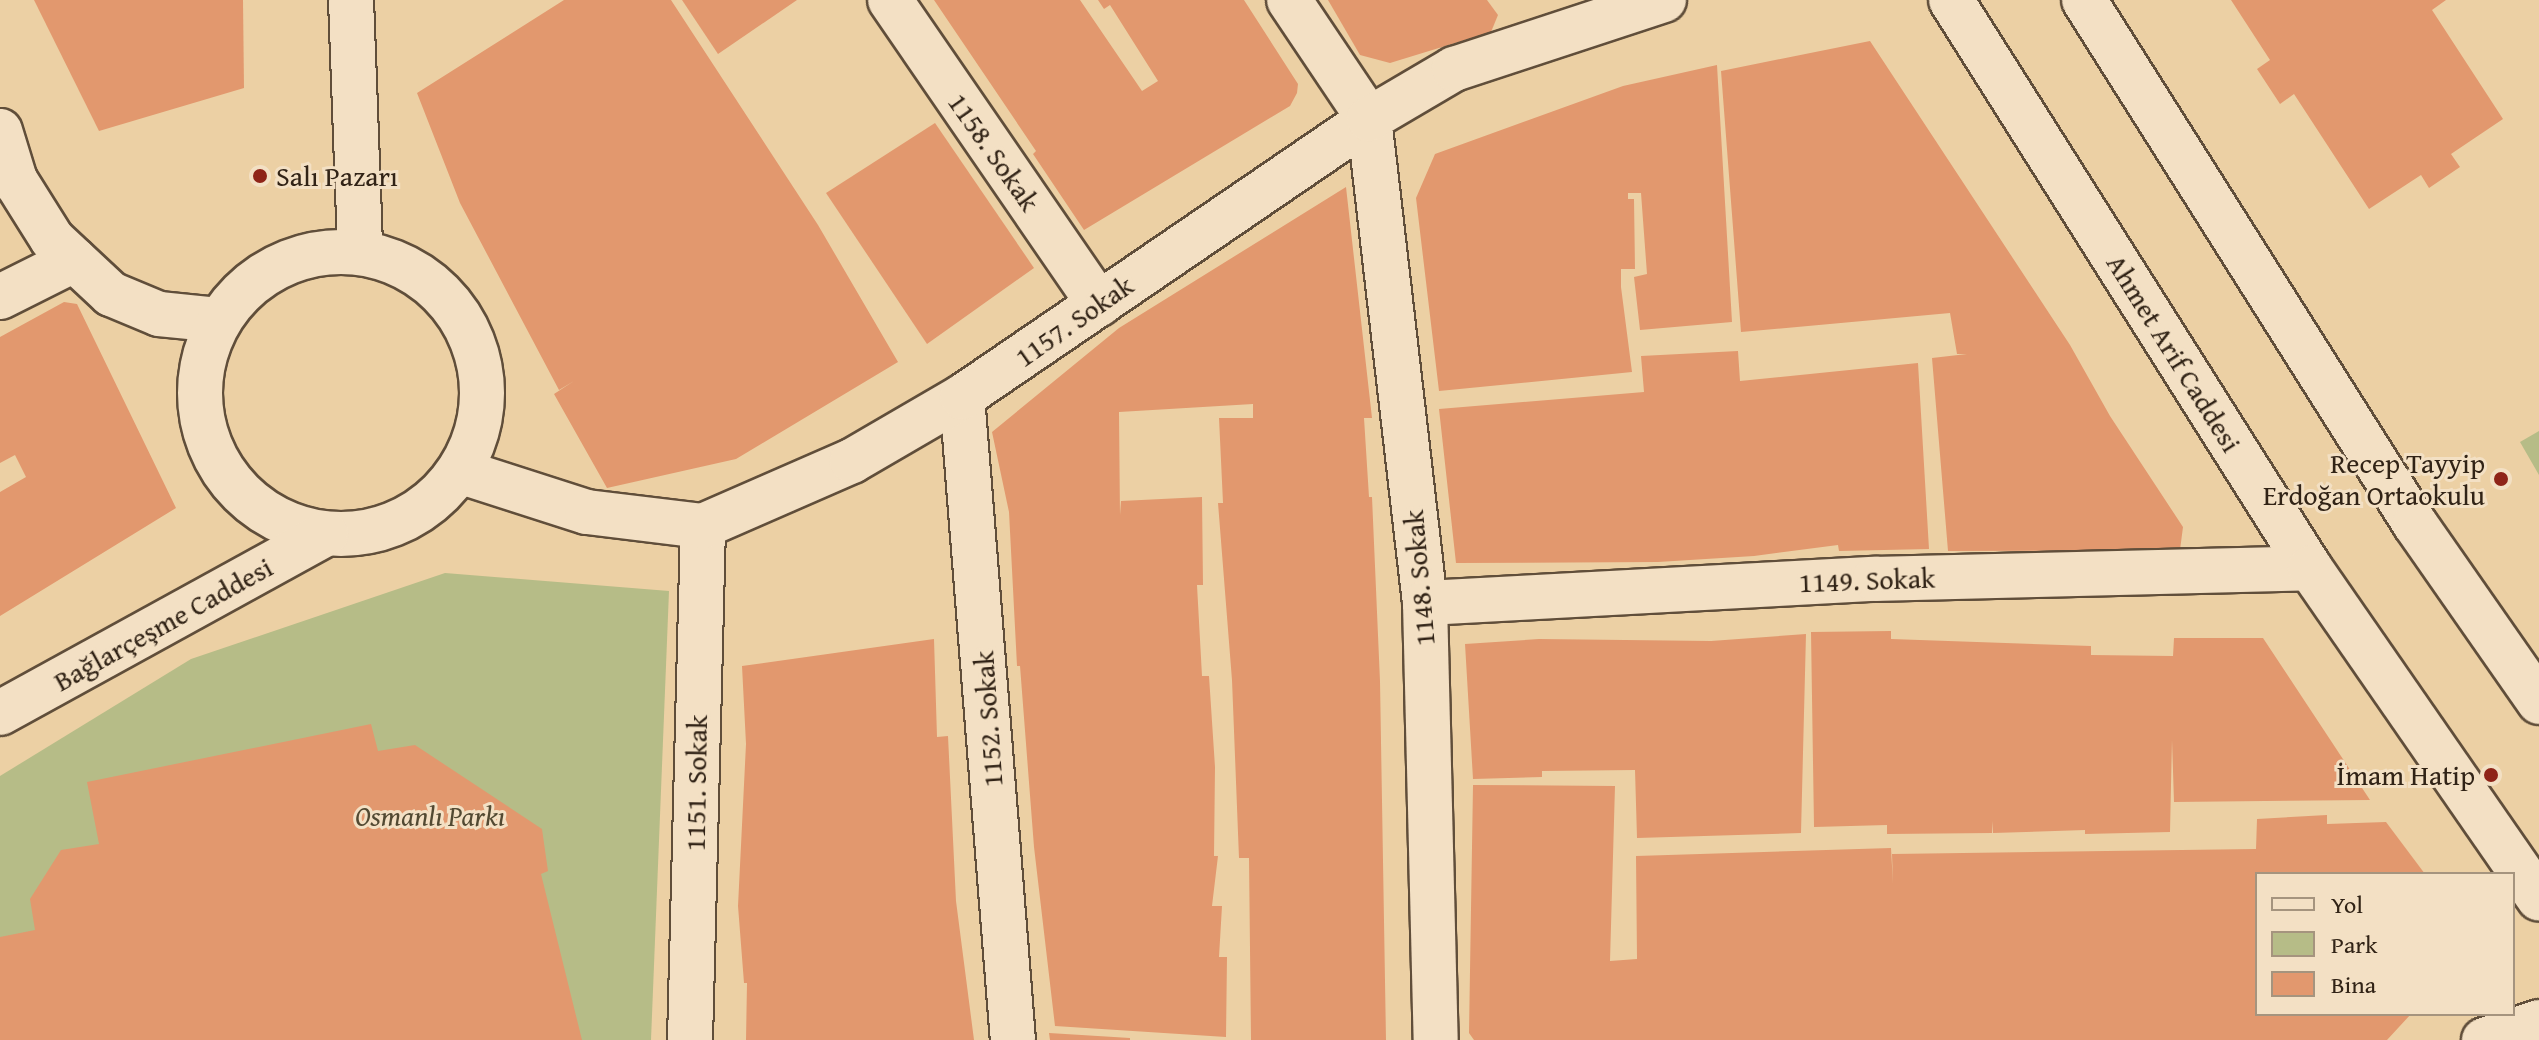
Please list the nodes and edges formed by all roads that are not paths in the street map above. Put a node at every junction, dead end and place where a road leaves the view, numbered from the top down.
1 (351, 0) edge
2 (890, 0) edge
3 (1289, 0) edge
4 (1664, 0) edge
5 (1951, 0) edge
6 (2084, 0) edge
7 (1369, 119) junction
8 (0, 131) edge
9 (8, 178) edge
10 (360, 251) junction
11 (74, 260) junction
12 (0, 297) edge
13 (1099, 304) junction
14 (218, 320) junction
15 (962, 397) junction
16 (459, 471) junction
17 (703, 526) junction
18 (326, 534) junction
19 (2310, 568) junction
20 (1425, 603) junction
21 (2539, 702) edge
22 (0, 713) edge
23 (2539, 899) edge
24 (2539, 1022) edge
25 (690, 1040) edge
26 (1013, 1040) edge
27 (1436, 1040) edge
28 (2484, 1040) edge

1 - 10 street
2 - 13 street, 1158. Sokak
3 - 7 street
4 - 7 street, 1157. Sokak
5 - 19 street, Ahmet Arif Caddesi
6 - 21 street
7 - 13 street, 1157. Sokak
7 - 20 street, 1148. Sokak
8 - 9 street
9 - 11 street
10 - 14 street
10 - 16 street
11 - 12 street
11 - 14 street
13 - 15 street, 1157. Sokak
14 - 18 street
15 - 17 street, 1157. Sokak
15 - 26 street, 1152. Sokak
16 - 17 street
16 - 18 street
17 - 25 street, 1151. Sokak
18 - 22 street, Bağlarçeşme Caddesi
19 - 20 street, 1149. Sokak
19 - 23 street, Ahmet Arif Caddesi
20 - 27 street, 1148. Sokak
24 - 28 street

